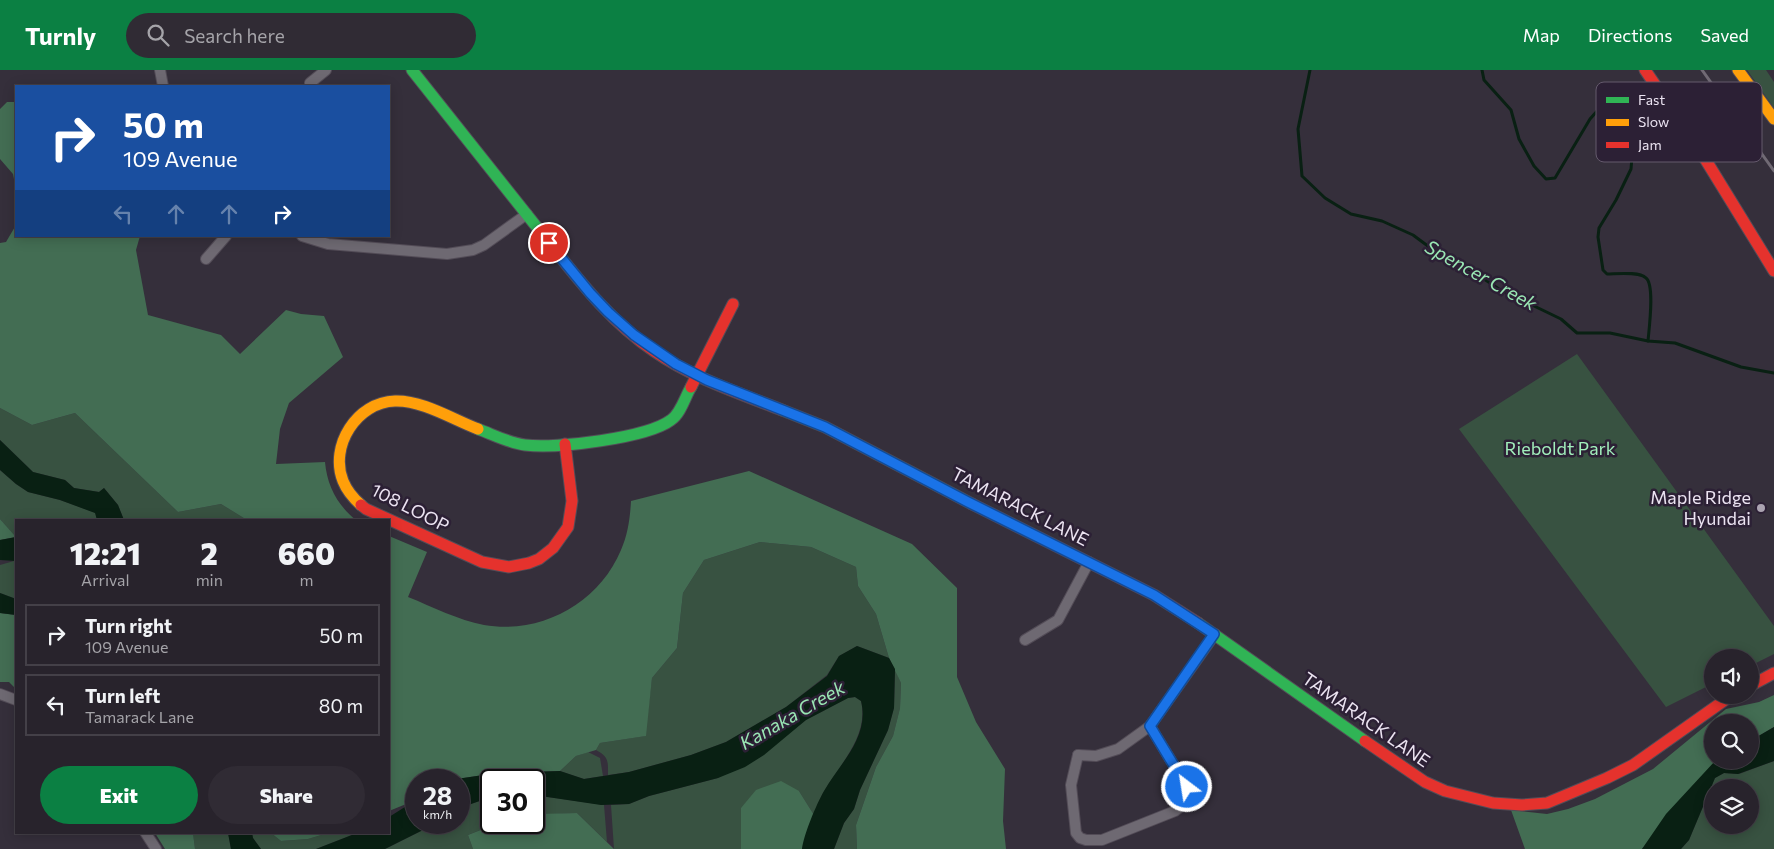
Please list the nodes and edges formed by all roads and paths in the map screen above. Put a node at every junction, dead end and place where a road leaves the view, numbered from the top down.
1 (160, 70) edge
2 (326, 70) edge
3 (412, 70) edge
4 (1645, 70) edge
5 (1738, 70) edge
6 (1653, 82) edge
7 (1747, 82) edge
8 (163, 85) edge
9 (311, 85) edge
10 (1762, 103) edge
11 (1774, 119) edge
12 (1707, 162) edge
13 (527, 214) junction
14 (225, 237) edge
15 (305, 237) edge
16 (206, 259) dead end
17 (1774, 272) edge
18 (733, 304) dead end
19 (698, 376) junction
20 (565, 444) junction
21 (390, 519) edge
22 (390, 519) edge
23 (1089, 562) junction
24 (1214, 634) junction
25 (1025, 640) dead end
26 (1774, 674) edge
27 (1759, 682) edge
28 (0, 694) edge
29 (15, 700) edge
30 (1718, 704) edge
31 (1150, 726) junction
32 (146, 834) edge
33 (156, 849) edge

1 - 8 street
2 - 9 street
3 - 13 main road, TAMARACK LANE
4 - 6 main road
5 - 7 main road
10 - 11 main road
12 - 17 main road
13 - 15 street
13 - 19 main road, TAMARACK LANE
14 - 16 street
18 - 19 main road, 108 LOOP
19 - 20 main road, 108 LOOP
19 - 23 main road, TAMARACK LANE
20 - 21 main road, 108 LOOP
20 - 22 main road, 108 LOOP
23 - 24 main road, TAMARACK LANE
23 - 25 street
24 - 30 main road, TAMARACK LANE
24 - 31 street
26 - 27 main road
28 - 29 street
31 - 31 street
32 - 33 street

